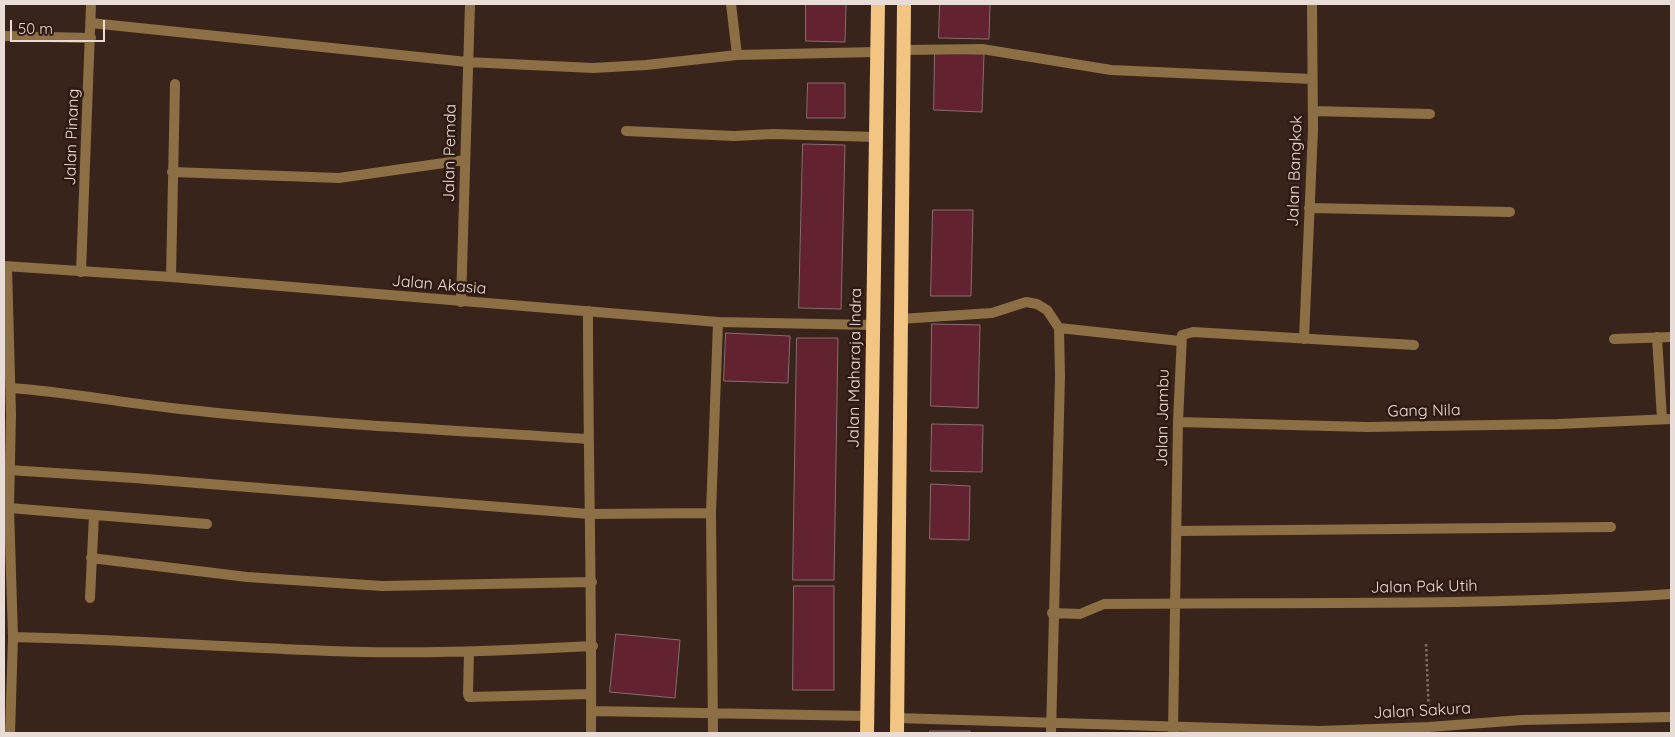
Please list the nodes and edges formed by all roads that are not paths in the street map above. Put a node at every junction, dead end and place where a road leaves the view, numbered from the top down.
1 (91, 4) edge
2 (470, 4) edge
3 (731, 4) edge
4 (878, 4) edge
5 (904, 4) edge
6 (1312, 4) edge
7 (92, 23) junction
8 (4, 36) edge
9 (91, 38) junction
10 (904, 50) junction
11 (876, 52) junction
12 (737, 54) junction
13 (467, 62) junction
14 (1312, 79) junction
15 (175, 84) dead end
16 (1313, 111) junction
17 (1430, 114) dead end
18 (626, 131) dead end
19 (876, 137) junction
20 (465, 160) junction
21 (172, 172) junction
22 (1309, 208) junction
23 (1510, 212) dead end
24 (6, 266) edge
25 (81, 272) junction
26 (171, 277) junction
27 (461, 302) junction
28 (588, 311) junction
29 (900, 319) junction
30 (718, 322) junction
31 (873, 325) junction
32 (1059, 331) junction
33 (1657, 337) junction
34 (1671, 337) edge
35 (1304, 339) junction
36 (1614, 339) dead end
37 (1180, 341) junction
38 (1414, 344) dead end
39 (11, 388) junction
40 (1666, 419) edge
41 (1178, 422) junction
42 (588, 439) junction
43 (8, 470) junction
44 (9, 508) junction
45 (711, 513) junction
46 (589, 514) junction
47 (94, 515) junction
48 (207, 524) dead end
49 (1611, 527) dead end
50 (1177, 531) junction
51 (7, 542) edge
52 (91, 558) junction
53 (592, 582) junction
54 (7, 593) edge
55 (1671, 594) edge
56 (90, 598) dead end
57 (1177, 603) junction
58 (1052, 613) junction
59 (13, 637) junction
60 (593, 646) junction
61 (469, 652) junction
62 (591, 694) junction
63 (591, 711) junction
64 (714, 714) junction
65 (867, 716) junction
66 (1671, 717) edge
67 (897, 718) junction
68 (1052, 722) junction
69 (1174, 730) edge
70 (1399, 731) edge
71 (10, 733) edge
72 (591, 733) edge
73 (713, 733) edge
74 (867, 733) edge
75 (897, 733) edge
76 (1051, 733) edge

1 - 7 street, Jalan Pinang
2 - 13 street, Jalan Pemda
3 - 12 street
4 - 11 highway, Jalan Maharaja Indra
5 - 10 highway
6 - 14 street, Jalan Bangkok
7 - 9 street, Jalan Pinang
7 - 13 street
8 - 9 street
9 - 25 street, Jalan Pinang
10 - 14 street
10 - 29 highway
11 - 12 street
11 - 19 highway, Jalan Maharaja Indra
12 - 13 street
13 - 20 street, Jalan Pemda
14 - 16 street, Jalan Bangkok
15 - 21 street
16 - 17 street
16 - 22 street, Jalan Bangkok
18 - 19 street
19 - 31 highway, Jalan Maharaja Indra
20 - 21 street
20 - 27 street, Jalan Pemda
21 - 26 street
22 - 23 street
22 - 35 street, Jalan Bangkok
24 - 25 street, Jalan Akasia
24 - 39 street
25 - 26 street, Jalan Akasia
26 - 27 street, Jalan Akasia
27 - 28 street, Jalan Akasia
28 - 30 street, Jalan Akasia
28 - 42 street
29 - 32 street
29 - 67 highway
30 - 31 street, Jalan Akasia
30 - 45 street
31 - 65 highway, Jalan Maharaja Indra
32 - 37 street
32 - 58 street
33 - 34 street
33 - 36 street
33 - 40 street
35 - 37 street
35 - 38 street
37 - 41 street, Jalan Jambu
39 - 42 street
39 - 43 street
40 - 41 street, Gang Nila
41 - 50 street, Jalan Jambu
42 - 46 street
43 - 44 street
43 - 46 street
44 - 47 street
44 - 51 street
45 - 46 street
45 - 64 street
46 - 53 street
47 - 48 street
47 - 52 street
49 - 50 street
50 - 57 street, Jalan Jambu
51 - 54 street
52 - 53 street
52 - 56 street
53 - 60 street
54 - 59 street
55 - 57 street, Jalan Pak Utih
57 - 58 street, Jalan Pak Utih
57 - 69 street, Jalan Jambu
58 - 68 street
59 - 61 street
59 - 71 street
60 - 61 street
60 - 62 street
61 - 62 street
62 - 63 street
63 - 64 street
63 - 72 street
64 - 65 street
64 - 73 street
65 - 74 highway, Jalan Maharaja Indra
66 - 70 street, Jalan Sakura
67 - 68 street, Jalan Sakura
67 - 75 highway
68 - 69 street, Jalan Sakura
68 - 76 street
69 - 70 street, Jalan Sakura

